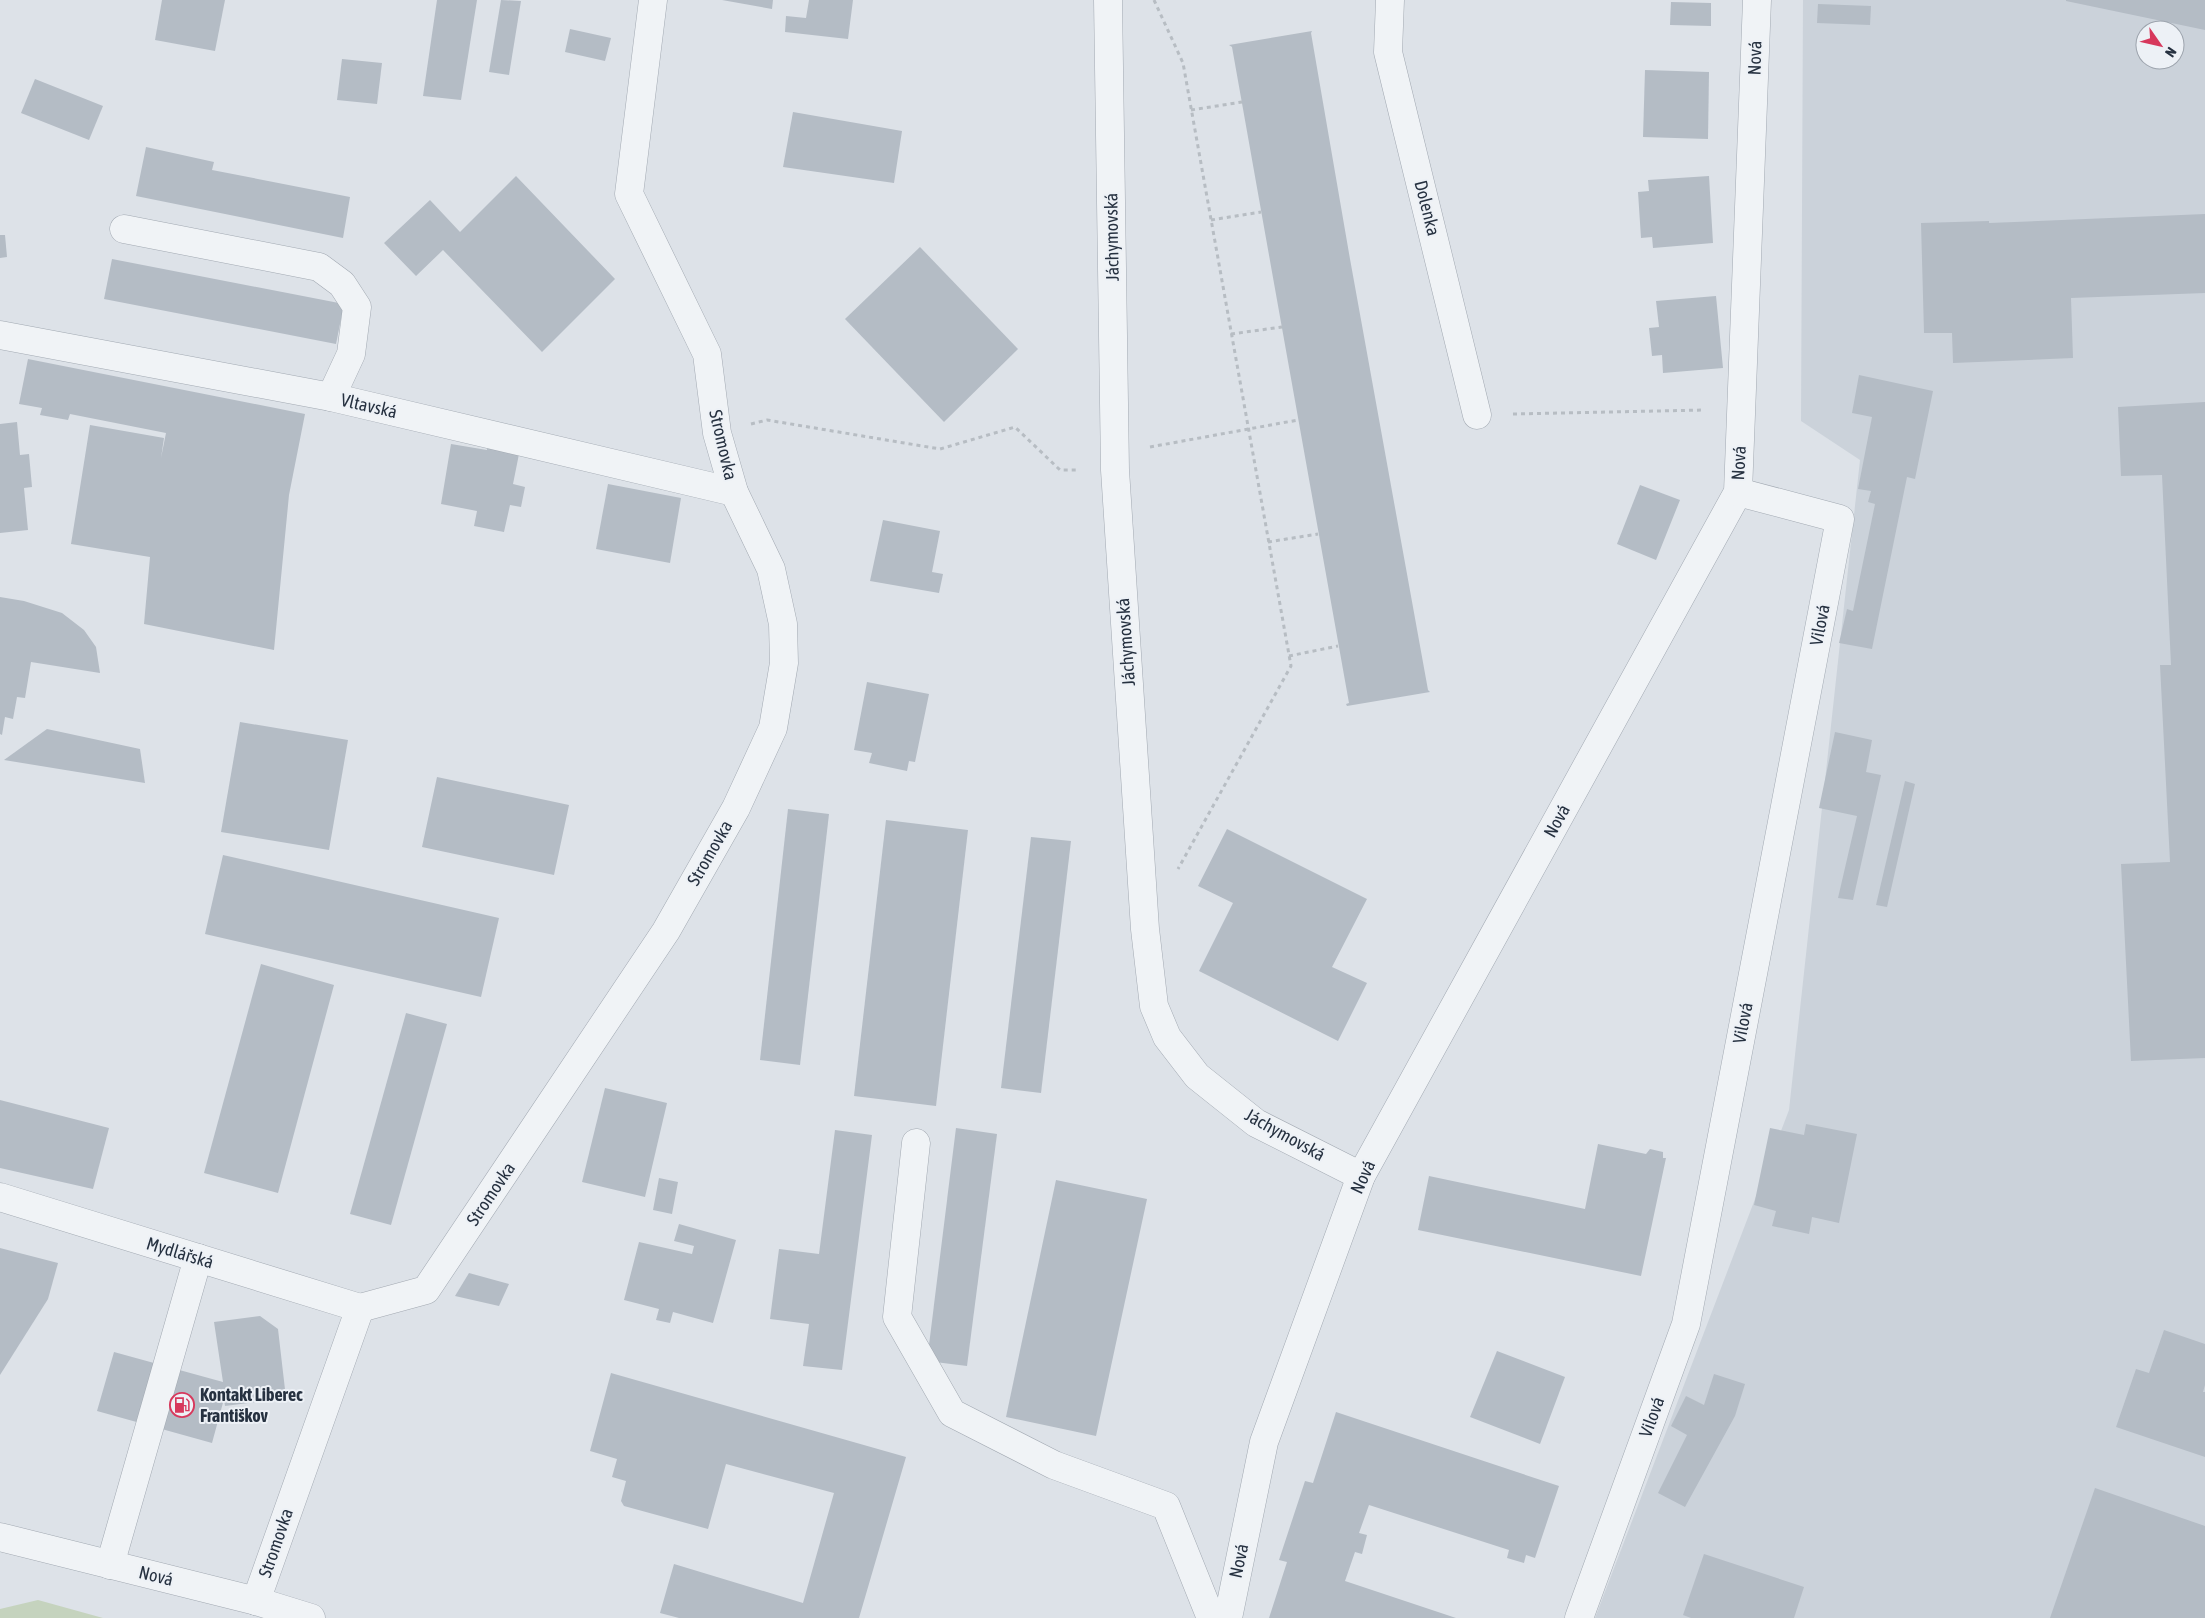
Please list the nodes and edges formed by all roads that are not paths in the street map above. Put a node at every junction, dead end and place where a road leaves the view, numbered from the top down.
1 (653, 0) edge
2 (1108, 0) edge
3 (1390, 0) edge
4 (1757, 0) edge
5 (124, 229) dead end
6 (0, 336) edge
7 (331, 397) junction
8 (1477, 415) road end
9 (734, 492) junction
10 (1738, 492) junction
11 (916, 1143) dead end
12 (1362, 1176) junction
13 (0, 1197) edge
14 (198, 1258) junction
15 (360, 1308) junction
16 (0, 1538) edge
17 (110, 1565) junction
18 (256, 1601) junction
19 (311, 1618) edge
20 (1211, 1618) edge
21 (1228, 1618) edge
22 (1579, 1618) edge

1 - 9 street, Stromovka
2 - 12 street, Jáchymovská
3 - 8 street, Dolenka
4 - 10 street, Nová
5 - 7 street
6 - 7 street, Vltavská
7 - 9 street, Vltavská
9 - 15 street, Stromovka
10 - 12 street, Nová
10 - 22 street, Vilová
11 - 20 street
12 - 21 street, Nová
13 - 14 street, Mydlářská
14 - 15 street, Mydlářská
14 - 17 street
15 - 18 street, Stromovka
16 - 17 street, Nová
17 - 18 street, Nová
18 - 19 street, Nová

